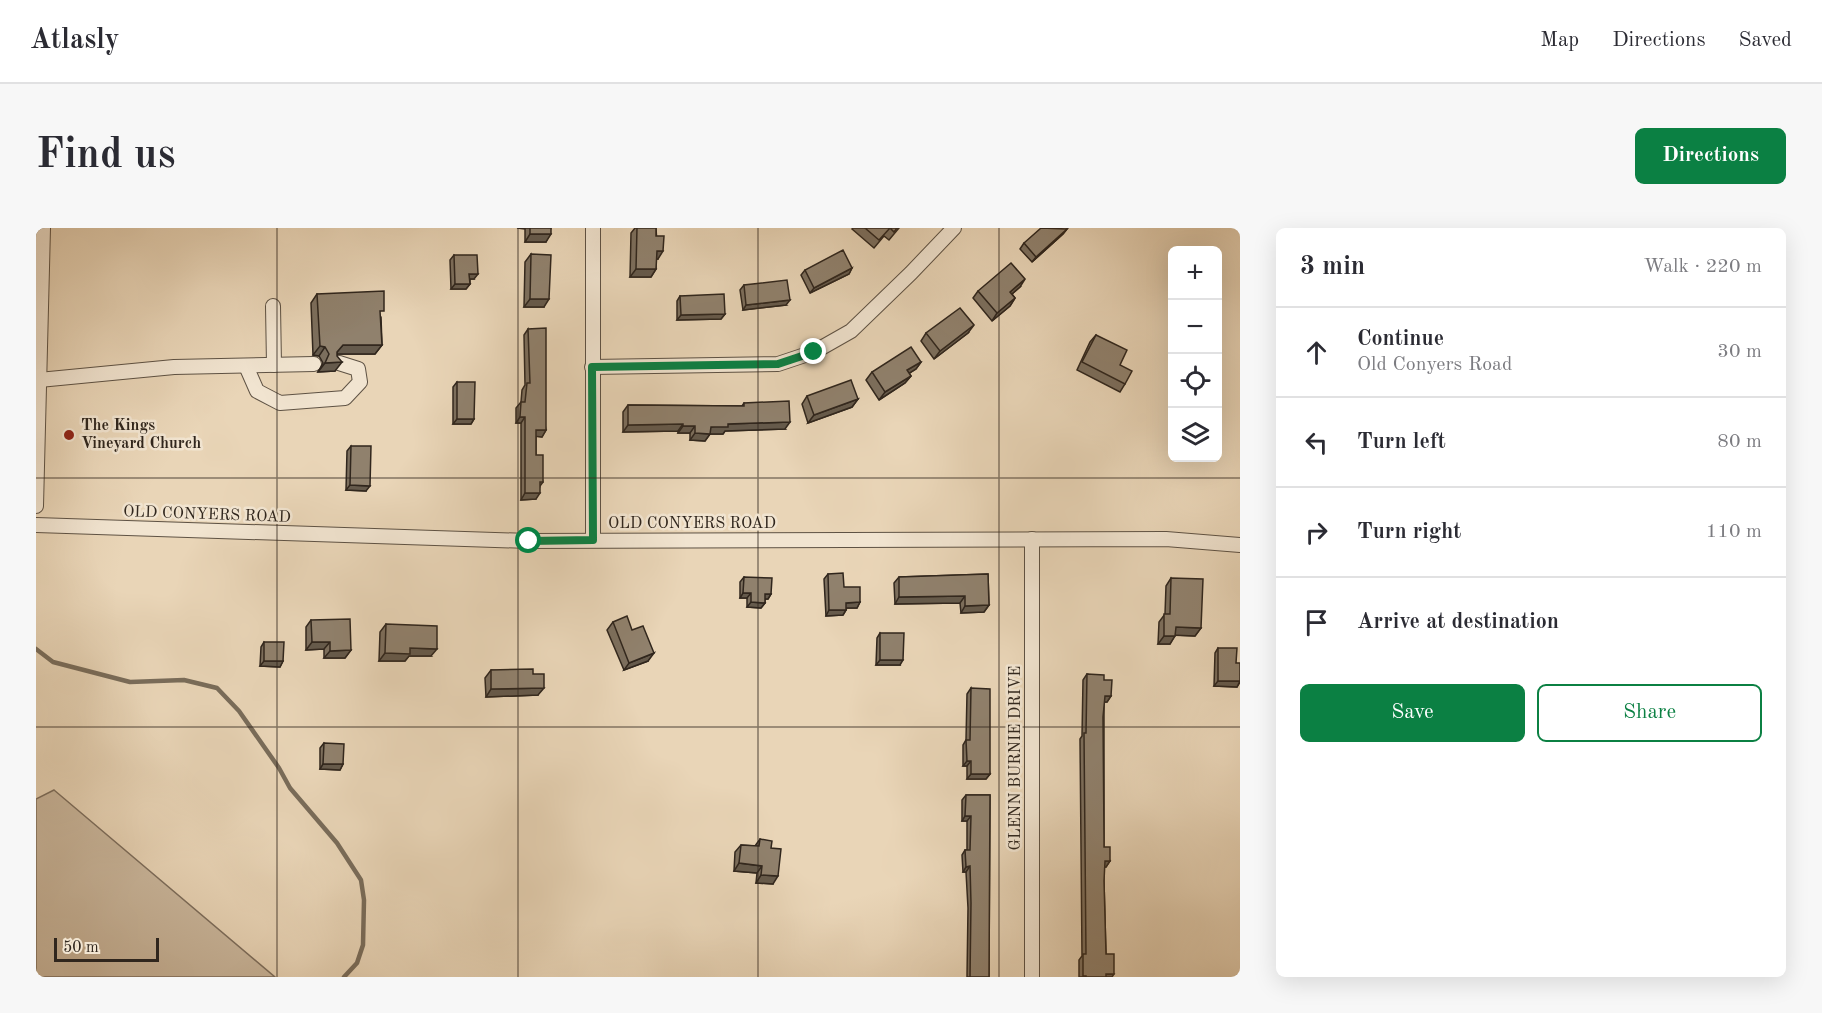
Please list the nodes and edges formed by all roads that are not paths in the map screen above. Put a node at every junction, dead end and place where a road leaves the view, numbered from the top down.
1 (43, 228) edge
2 (593, 228) edge
3 (954, 228) edge
4 (273, 306) dead end
5 (339, 363) edge
6 (314, 364) dead end
7 (274, 365) junction
8 (246, 366) junction
9 (592, 367) junction
10 (39, 380) junction
11 (36, 506) edge
12 (36, 525) edge
13 (1032, 539) junction
14 (593, 540) junction
15 (1240, 545) edge
16 (1032, 977) edge

1 - 10 street
2 - 9 street
3 - 9 street
4 - 7 street
5 - 8 street
6 - 7 street
7 - 8 street
8 - 10 street
9 - 14 street
10 - 11 street
12 - 14 street, OLD CONYERS ROAD
13 - 14 street, OLD CONYERS ROAD
13 - 15 street, OLD CONYERS ROAD
13 - 16 street, GLENN BURNIE DRIVE

